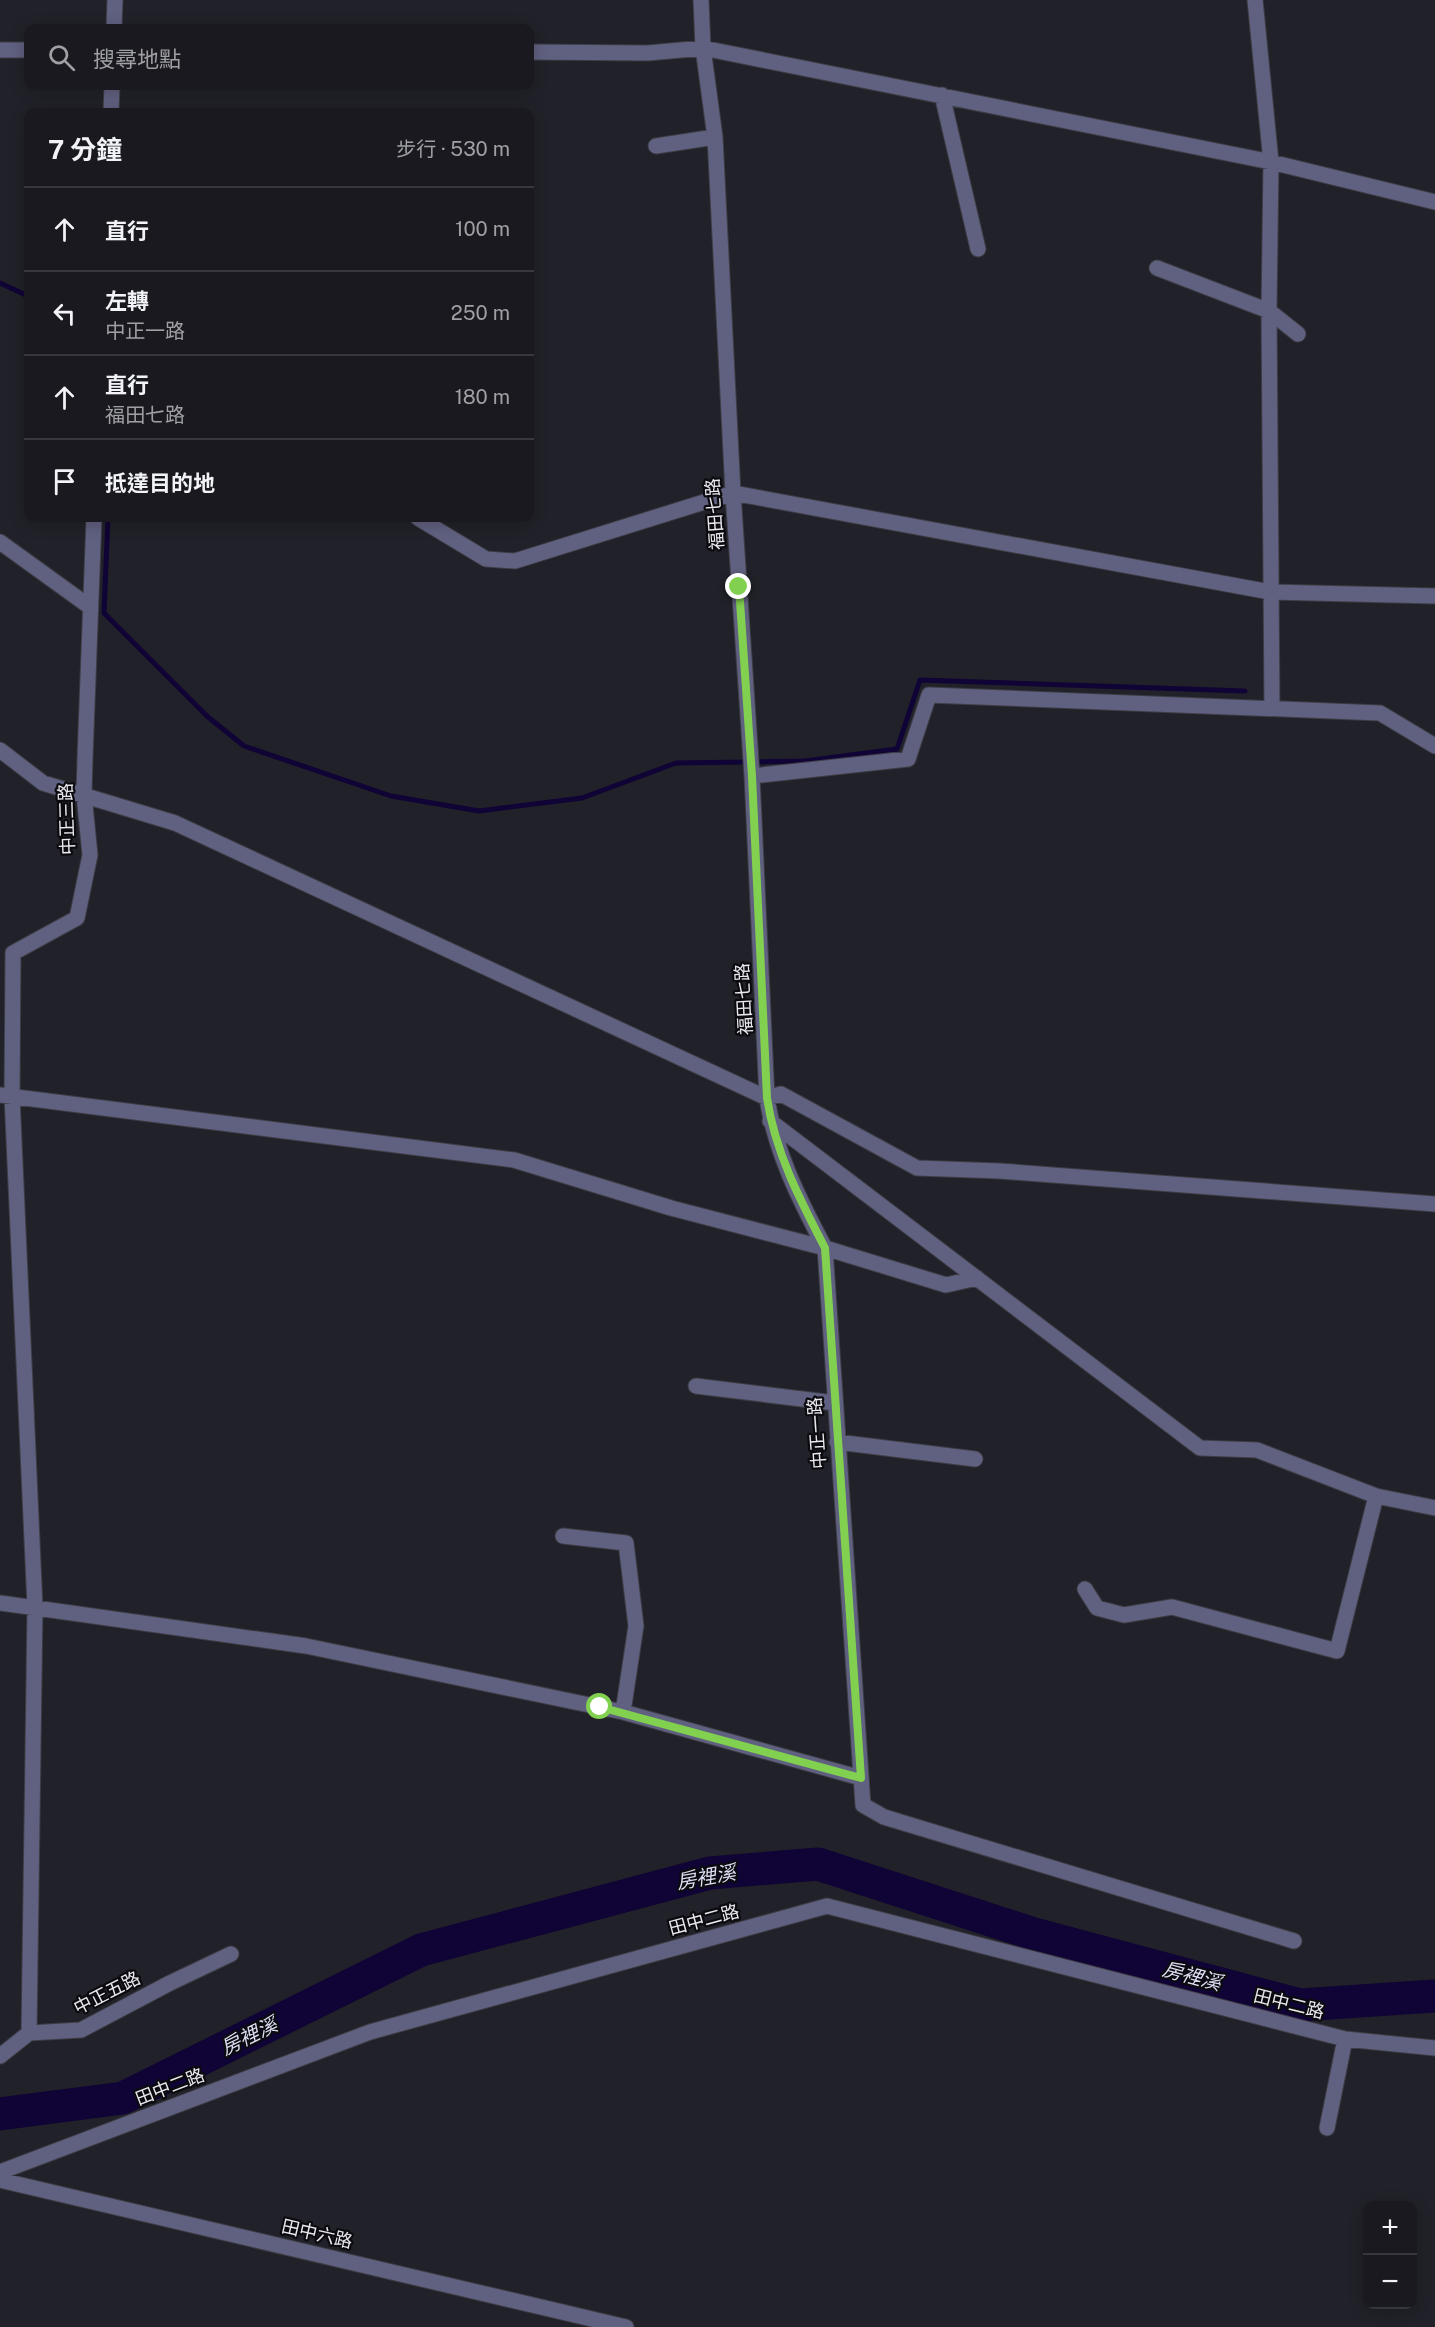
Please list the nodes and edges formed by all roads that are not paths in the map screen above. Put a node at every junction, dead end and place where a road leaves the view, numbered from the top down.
1 (115, 0) edge
2 (701, 0) edge
3 (1255, 0) edge
4 (114, 24) edge
5 (703, 48) junction
6 (0, 50) edge
7 (24, 50) edge
8 (534, 52) edge
9 (112, 90) edge
10 (942, 94) junction
11 (111, 108) edge
12 (715, 137) junction
13 (656, 146) dead end
14 (1271, 162) junction
15 (1435, 202) edge
16 (978, 249) dead end
17 (1157, 268) dead end
18 (1269, 311) junction
19 (1298, 334) dead end
20 (733, 493) junction
21 (94, 522) edge
22 (425, 522) edge
23 (0, 542) edge
24 (1270, 592) junction
25 (1435, 596) edge
26 (90, 607) junction
27 (1272, 708) junction
28 (1435, 746) edge
29 (0, 750) edge
30 (752, 776) junction
31 (84, 795) junction
32 (6, 1095) edge
33 (767, 1098) junction
34 (770, 1121) junction
35 (1435, 1204) edge
36 (825, 1248) junction
37 (977, 1278) junction
38 (696, 1386) dead end
39 (835, 1403) junction
40 (837, 1442) junction
41 (975, 1459) dead end
42 (1376, 1496) junction
43 (1435, 1508) edge
44 (563, 1536) dead end
45 (1085, 1589) dead end
46 (0, 1603) edge
47 (35, 1607) junction
48 (623, 1712) junction
49 (861, 1778) junction
50 (1294, 1941) dead end
51 (231, 1954) dead end
52 (29, 2033) junction
53 (1345, 2039) junction
54 (1435, 2048) edge
55 (0, 2056) edge
56 (1327, 2128) dead end
57 (0, 2172) edge
58 (0, 2180) edge
59 (626, 2327) edge

1 - 4 lane
2 - 5 lane, 福田七路
3 - 14 lane
5 - 8 lane
5 - 10 lane
5 - 12 lane, 福田七路
6 - 7 lane
9 - 11 lane
10 - 14 lane
10 - 16 lane
12 - 13 lane
12 - 20 lane, 福田七路
14 - 15 lane
14 - 18 lane
17 - 18 lane
18 - 19 lane
18 - 24 lane
20 - 22 lane
20 - 24 lane
20 - 30 lane, 福田七路
21 - 26 lane, 中正三路
23 - 26 lane
24 - 25 lane
24 - 27 lane
26 - 31 lane, 中正三路
27 - 28 lane
27 - 30 lane
29 - 31 lane
30 - 33 lane, 福田七路
31 - 32 lane, 中正三路
31 - 33 lane
32 - 36 lane
32 - 47 lane, 中正三路
33 - 34 lane, 中正一路
33 - 35 lane
34 - 36 lane, 中正一路
34 - 37 lane
36 - 37 lane
36 - 39 lane, 中正一路
37 - 42 lane
38 - 39 lane
39 - 40 lane, 中正一路
40 - 41 lane
40 - 49 lane, 中正一路
42 - 43 lane
42 - 45 lane
44 - 48 lane
46 - 47 lane
47 - 48 lane
47 - 52 lane, 中正三路
48 - 49 lane
49 - 50 lane, 中正一路
51 - 52 lane, 中正五路
52 - 55 lane
53 - 54 lane, 田中二路
53 - 56 lane
53 - 57 lane, 田中二路
58 - 59 lane, 田中六路

